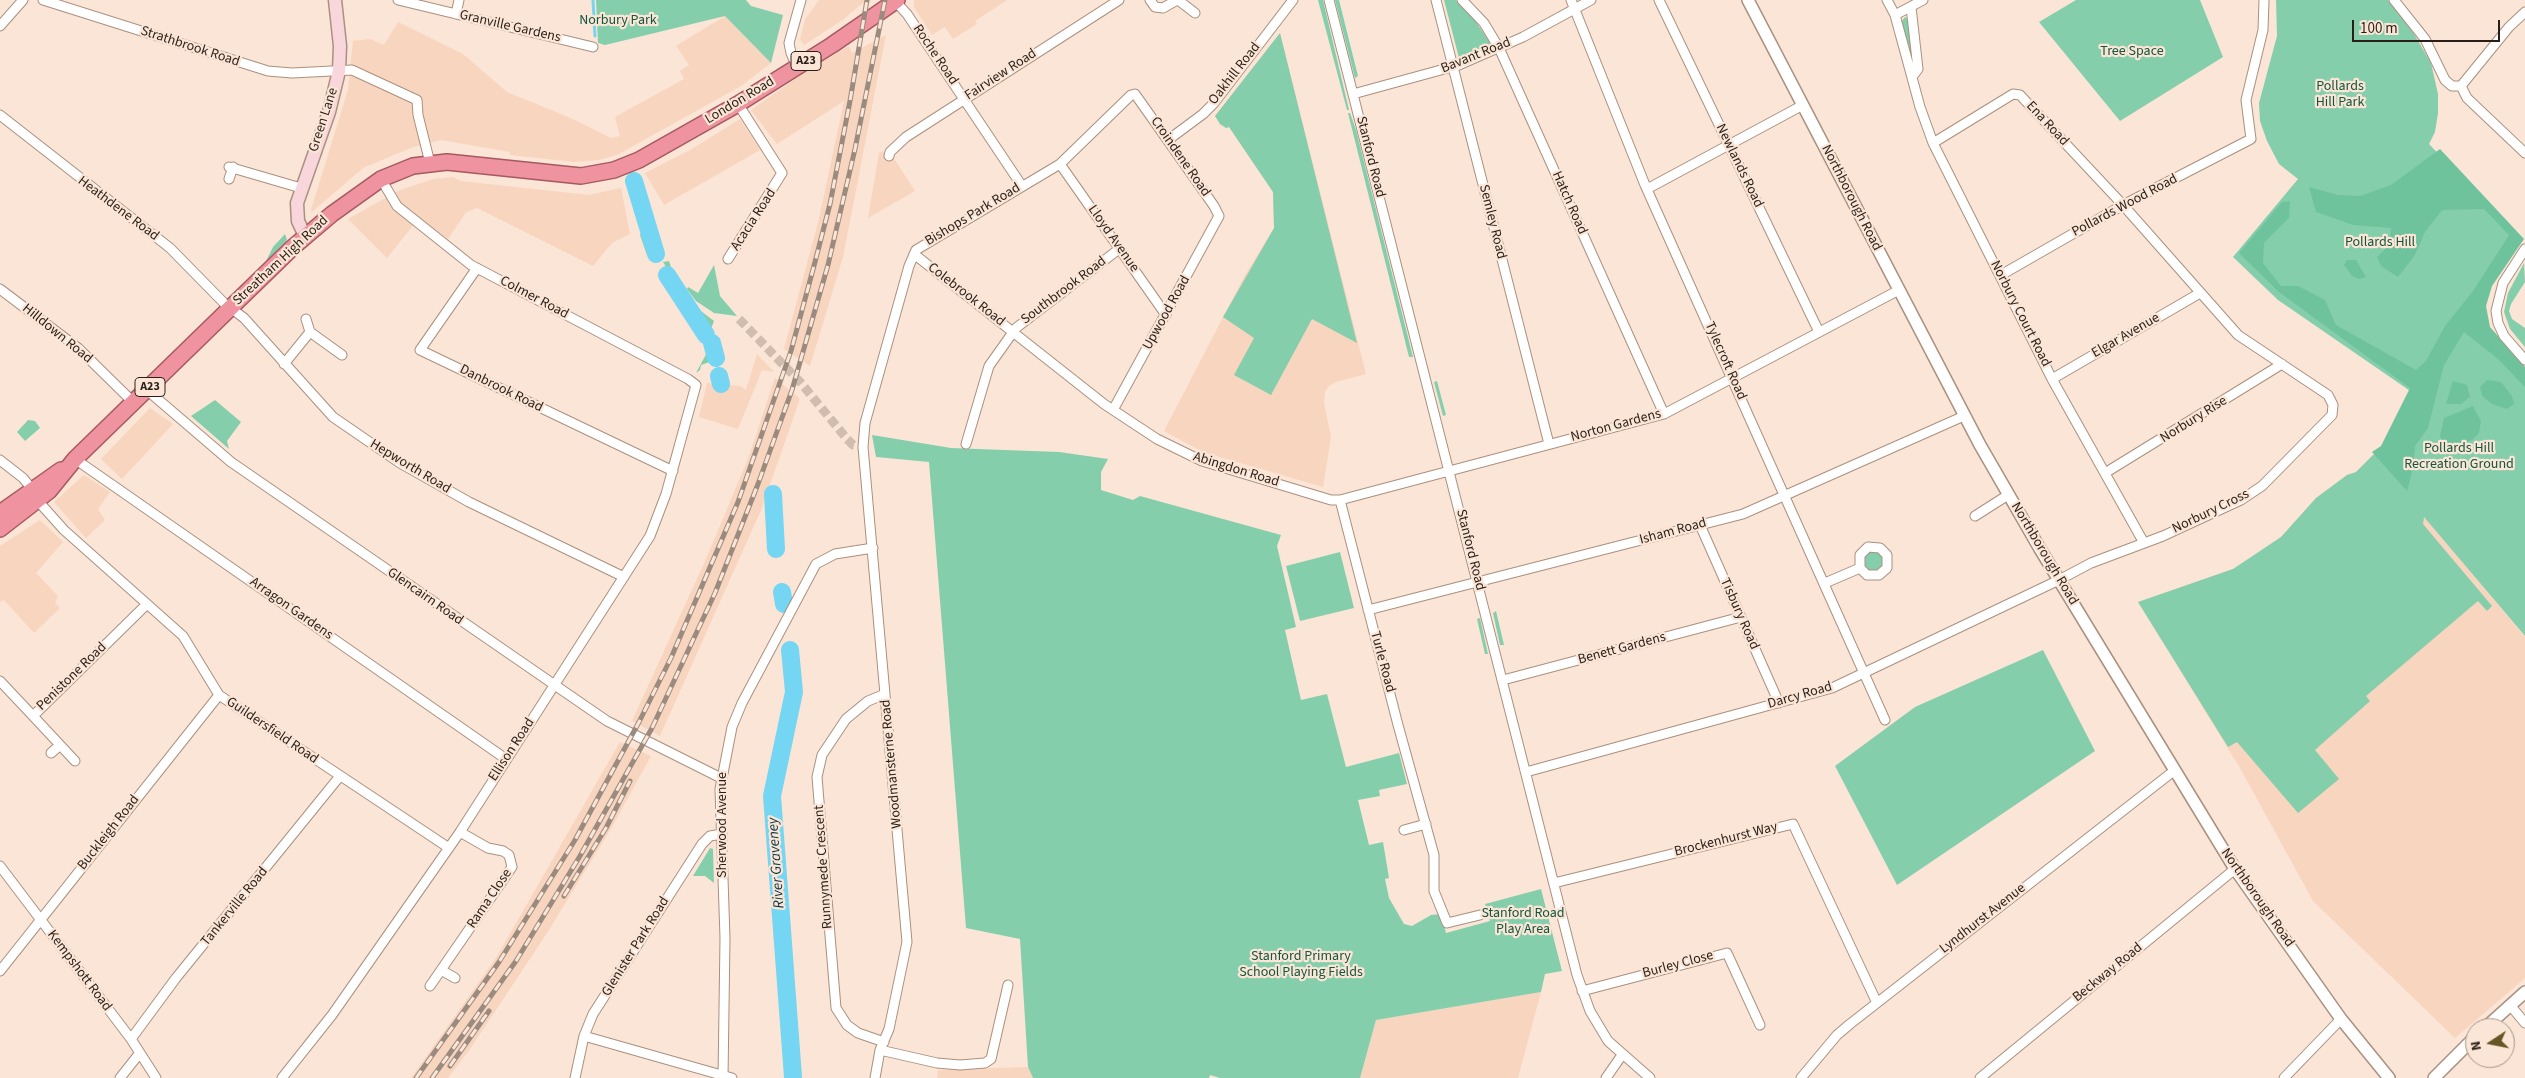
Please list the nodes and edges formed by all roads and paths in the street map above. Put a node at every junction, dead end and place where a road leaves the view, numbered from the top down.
1 (23, 0) edge
2 (43, 0) edge
3 (335, 0) edge
4 (398, 0) edge
5 (459, 0) edge
6 (801, 0) edge
7 (1119, 0) edge
8 (1177, 0) edge
9 (1292, 0) edge
10 (1329, 0) edge
11 (1436, 0) edge
12 (1462, 0) edge
13 (1592, 0) edge
14 (1659, 0) edge
15 (1748, 0) edge
16 (1886, 0) edge
17 (1923, 0) edge
18 (2264, 0) edge
19 (2394, 0) edge
20 (896, 1) edge
21 (1152, 3) edge
22 (1574, 4) edge
23 (1911, 7) junction
24 (2525, 12) edge
25 (1195, 13) dead end
26 (456, 14) junction
27 (1895, 15) junction
28 (0, 26) edge
29 (593, 47) dead end
30 (1499, 48) junction
31 (797, 67) junction
32 (1453, 68) junction
33 (339, 71) junction
34 (1912, 77) junction
35 (2461, 86) junction
36 (1353, 94) junction
37 (1140, 99) joint
38 (965, 100) junction
39 (738, 104) junction
40 (1803, 105) junction
41 (0, 115) edge
42 (1168, 140) junction
43 (1933, 143) junction
44 (1729, 145) junction
45 (2525, 153) edge
46 (889, 156) dead end
47 (430, 163) junction
48 (630, 164) joint
49 (1060, 164) junction
50 (229, 179) dead end
51 (380, 179) junction
52 (1022, 186) junction
53 (301, 188) junction
54 (1647, 189) junction
55 (2123, 205) junction
56 (1219, 216) joint
57 (305, 236) junction
58 (1120, 249) junction
59 (2525, 249) edge
60 (914, 254) junction
61 (728, 259) dead end
62 (477, 268) junction
63 (2001, 275) junction
64 (0, 289) edge
65 (1899, 290) junction
66 (2200, 293) junction
67 (231, 308) junction
68 (1166, 315) junction
69 (306, 319) dead end
70 (310, 332) junction
71 (1013, 332) junction
72 (1819, 332) junction
73 (342, 355) dead end
74 (2525, 360) edge
75 (284, 364) junction
76 (2282, 364) junction
77 (1733, 378) junction
78 (2052, 379) junction
79 (147, 390) junction
80 (694, 398) joint
81 (134, 402) junction
82 (1113, 410) junction
83 (1664, 414) junction
84 (1964, 416) junction
85 (966, 444) dead end
86 (1549, 444) junction
87 (863, 447) joint
88 (0, 460) edge
89 (72, 462) junction
90 (673, 471) junction
91 (1450, 471) junction
92 (2105, 473) junction
93 (35, 495) junction
94 (2008, 495) junction
95 (1786, 496) junction
96 (1340, 500) junction
97 (0, 513) edge
98 (1975, 516) dead end
99 (1700, 525) junction
100 (0, 529) edge
101 (2144, 544) junction
102 (873, 548) junction
103 (1860, 568) dead end
104 (624, 577) junction
105 (2059, 580) junction
106 (1478, 583) junction
107 (1825, 583) junction
108 (146, 605) junction
109 (1368, 610) junction
110 (1741, 617) junction
111 (1864, 673) junction
112 (1503, 680) junction
113 (0, 681) edge
114 (555, 685) junction
115 (885, 694) junction
116 (219, 695) junction
117 (1779, 703) junction
118 (33, 716) junction
119 (1885, 720) dead end
120 (60, 746) junction
121 (50, 753) dead end
122 (506, 759) junction
123 (75, 761) dead end
124 (2175, 770) junction
125 (1526, 772) junction
126 (340, 776) junction
127 (721, 778) junction
128 (1426, 824) junction
129 (1404, 830) dead end
130 (460, 832) junction
131 (722, 834) junction
132 (449, 848) junction
133 (0, 866) edge
134 (2235, 869) junction
135 (1554, 883) junction
136 (1480, 915) dead end
137 (41, 920) junction
138 (441, 970) junction
139 (0, 972) edge
140 (455, 978) dead end
141 (430, 986) dead end
142 (1008, 986) dead end
143 (1582, 991) junction
144 (2525, 992) edge
145 (1877, 1004) junction
146 (2510, 1005) junction
147 (2496, 1018) edge
148 (2341, 1019) junction
149 (2525, 1022) edge
150 (1760, 1026) dead end
151 (584, 1036) junction
152 (131, 1039) junction
153 (882, 1046) junction
154 (2465, 1047) edge
155 (139, 1054) junction
156 (1622, 1055) junction
157 (726, 1077) edge
158 (120, 1078) edge
159 (156, 1078) edge
160 (282, 1078) edge
161 (575, 1078) edge
162 (875, 1078) edge
163 (1606, 1078) edge
164 (1650, 1078) edge
165 (1801, 1078) edge
166 (1980, 1078) edge
167 (2284, 1078) edge
168 (2389, 1078) edge
169 (2434, 1078) edge

1 - 28 street
2 - 33 street, Strathbrook Road
3 - 33 main road, Green Lane
4 - 26 street, Granville Gardens
5 - 26 street
6 - 31 street
7 - 38 street, Fairview Road
8 - 21 street
8 - 25 street
9 - 42 street, Oakhill Road
10 - 36 street, Stanford Road
11 - 32 street, Semley Road
12 - 30 street, Hatch Road
13 - 22 street, Bavant Road
14 - 44 street, Newlands Road
15 - 40 street, Northborough Road
16 - 27 street, Norbury Court Road
17 - 23 street
18 - 55 street, Pollards Wood Road
19 - 35 street
20 - 31 highway, London Road / A23
20 - 38 street, Roche Road
22 - 30 street, Bavant Road
22 - 54 street, Tylecroft Road
23 - 27 street
23 - 34 street, Norbury Court Road
24 - 35 street
26 - 29 street, Granville Gardens
27 - 34 street, Norbury Court Road
30 - 32 street, Bavant Road
30 - 83 street, Hatch Road
31 - 39 highway, London Road / A23
32 - 36 street, Bavant Road
32 - 86 street, Semley Road
33 - 47 street, Strathbrook Road
33 - 53 main road, Green Lane
34 - 43 street, Norbury Court Road
35 - 45 street
36 - 91 street, Stanford Road
37 - 42 street, Croindene Road
37 - 49 street, Bishops Park Road
38 - 46 street, Fairview Road
38 - 52 street, Roche Road
39 - 48 highway, London Road / A23
39 - 61 street, Acacia Road
40 - 44 street
40 - 65 street, Northborough Road
41 - 67 street, Heathdene Road
42 - 56 street, Croindene Road
43 - 55 street, Ena Road
43 - 63 street, Norbury Court Road
44 - 54 street
44 - 72 street, Newlands Road
47 - 48 highway, Streatham High Road / A23
47 - 51 highway, Streatham High Road / A23
49 - 52 street, Bishops Park Road
49 - 58 street, Lloyd Avenue
50 - 53 street
51 - 57 highway, Streatham High Road / A23
51 - 62 street, Colmer Road
52 - 60 street, Bishops Park Road
53 - 57 main road, Green Lane
54 - 77 street, Tylecroft Road
55 - 63 street, Pollards Wood Road
55 - 66 street
56 - 68 street, Upwood Road
57 - 67 highway, Streatham High Road / A23
58 - 68 street, Lloyd Avenue
58 - 71 street, Southbrook Road
59 - 74 street
60 - 71 street, Colebrook Road
60 - 87 street, Bishops Park Road
62 - 80 street, Colmer Road
62 - 90 street, Danbrook Road
63 - 78 street, Norbury Court Road
64 - 81 street, Hilldown Road
65 - 72 street, Norton Gardens
65 - 84 street, Northborough Road
66 - 76 street
66 - 78 street, Elgar Avenue
67 - 75 street, Hepworth Road
67 - 79 highway, Streatham High Road / A23
68 - 82 street, Upwood Road
69 - 70 street
70 - 73 street
70 - 75 street
71 - 82 street, Colebrook Road
71 - 85 street, Southbrook Road
72 - 77 street, Norton Gardens
75 - 104 street, Hepworth Road
76 - 92 street, Norbury Rise
76 - 101 street, Norbury Cross
77 - 83 street, Norton Gardens
77 - 95 street, Tylecroft Road
78 - 92 street, Norbury Court Road
79 - 81 highway, Streatham High Road / A23
79 - 114 street, Glencairn Road
80 - 90 street, Ellison Road
81 - 89 highway, Streatham High Road / A23
82 - 96 street, Abingdon Road
83 - 86 street, Norton Gardens
84 - 94 street, Northborough Road
84 - 95 street, Isham Road
86 - 91 street, Norton Gardens
87 - 102 street, Woodmansterne Road
88 - 93 street, Guildersfield Road
89 - 93 highway, Streatham High Road / A23
89 - 122 street, Arragon Gardens
90 - 104 street, Ellison Road
91 - 96 street, Norton Gardens
91 - 106 street, Stanford Road
92 - 101 street, Norbury Court Road
93 - 97 highway, Streatham High Road / A23
93 - 100 highway, Streatham High Road / A23
93 - 108 street, Guildersfield Road
94 - 98 street
94 - 105 street, Northborough Road
95 - 99 street, Isham Road
95 - 107 street, Tylecroft Road
96 - 109 street, Turle Road
99 - 106 street, Isham Road
99 - 110 street, Tisbury Road
101 - 105 street, Norbury Cross
102 - 115 street, Woodmansterne Road
102 - 127 street, Sherwood Avenue
103 - 107 street
104 - 114 street, Ellison Road
105 - 111 street, Darcy Road
105 - 124 street, Northborough Road
106 - 109 street, Isham Road
106 - 112 street, Stanford Road
107 - 111 street, Tylecroft Road
108 - 116 street, Guildersfield Road
108 - 118 street, Penistone Road
109 - 128 street, Turle Road
110 - 112 street, Benett Gardens
110 - 117 street, Tisbury Road
111 - 117 street, Darcy Road
111 - 119 street, Tylecroft Road
112 - 125 street, Stanford Road
113 - 118 street, Penistone Road
114 - 122 street, Ellison Road
114 - 127 street, Glencairn Road
115 - 153 street, Woodmansterne Road
115 - 153 street, Runnymede Crescent
116 - 126 street, Guildersfield Road
116 - 137 street, Buckleigh Road
117 - 125 street, Darcy Road
118 - 120 street
120 - 121 street
120 - 123 street
122 - 130 street, Ellison Road
124 - 134 street, Northborough Road
124 - 145 street, Lyndhurst Avenue
125 - 135 street, Stanford Road
126 - 132 street, Guildersfield Road
126 - 152 street, Tankerville Road
127 - 131 street, Sherwood Avenue
128 - 129 street
128 - 136 street, Turle Road
130 - 132 street, Ellison Road
130 - 138 street, Rama Close
131 - 151 street, Glenister Park Road
131 - 157 street, Sherwood Avenue
132 - 160 street, Ellison Road
133 - 137 street, Kempshott Road
134 - 148 street, Northborough Road
134 - 166 street, Beckway Road
135 - 143 street, Stanford Road
135 - 145 street, Brockenhurst Way
137 - 139 street, Buckleigh Road
137 - 152 street, Kempshott Road
138 - 140 street
138 - 141 street, Rama Close
142 - 153 street, Runnymede Crescent
143 - 150 street, Burley Close
143 - 156 street, Stanford Road
144 - 146 street
145 - 165 street, Lyndhurst Avenue
146 - 147 street
146 - 149 street
148 - 167 street
148 - 168 street, Northborough Road
151 - 157 street
151 - 161 street, Glenister Park Road
152 - 155 street, Kempshott Road
153 - 162 street, Woodmansterne Road
154 - 169 street
155 - 158 street
155 - 159 street, Kempshott Road
156 - 163 street
156 - 164 street, Stanford Road

